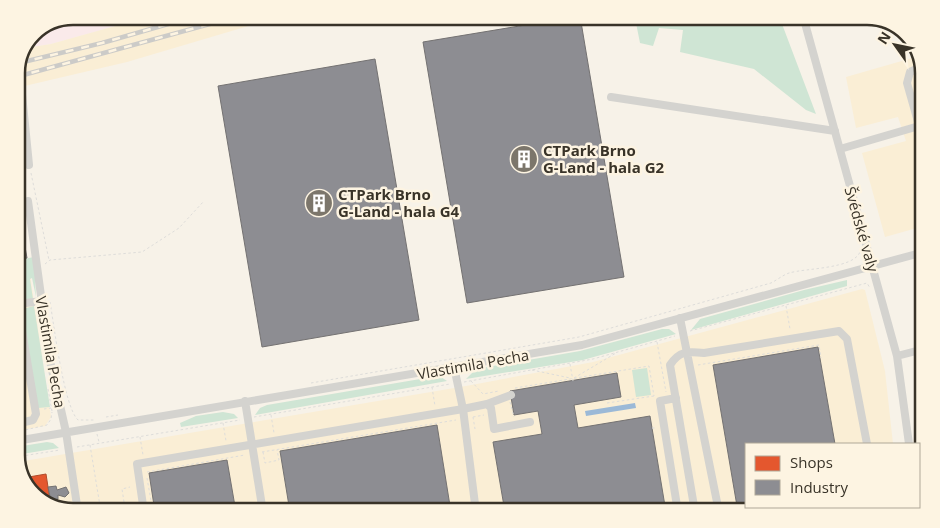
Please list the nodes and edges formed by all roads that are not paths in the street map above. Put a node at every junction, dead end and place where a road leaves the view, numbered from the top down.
1 (806, 25) edge
2 (915, 70) edge
3 (610, 98) dead end
4 (915, 112) edge
5 (25, 127) edge
6 (915, 127) edge
7 (835, 130) junction
8 (840, 149) junction
9 (29, 165) road end
10 (28, 200) dead end
11 (915, 254) edge
12 (874, 265) junction
13 (42, 300) junction
14 (25, 303) edge
15 (680, 318) junction
16 (25, 347) edge
17 (687, 351) junction
18 (915, 351) edge
19 (897, 356) junction
20 (454, 367) junction
21 (510, 395) road end
22 (676, 398) junction
23 (245, 401) junction
24 (486, 401) junction
25 (463, 408) junction
26 (25, 422) edge
27 (530, 422) dead end
28 (66, 432) junction
29 (25, 439) edge
30 (252, 443) junction
31 (867, 443) edge
32 (909, 443) edge
33 (77, 503) edge
34 (143, 503) edge
35 (262, 503) edge
36 (475, 503) edge
37 (677, 503) edge
38 (694, 503) edge
39 (717, 503) edge

1 - 7 street, Švédské valy
2 - 4 street
3 - 7 street
5 - 9 street
6 - 8 street
7 - 8 street, Švédské valy
8 - 12 street, Švédské valy
10 - 13 street, Vlastimila Pecha
11 - 12 street, Vlastimila Pecha
12 - 15 street, Vlastimila Pecha
12 - 19 street, Švédské valy
13 - 14 street
13 - 28 street, Vlastimila Pecha
15 - 17 street
15 - 20 street, Vlastimila Pecha
16 - 26 street
17 - 22 street
17 - 31 street
17 - 39 street
18 - 19 street
19 - 32 street, Švédské valy
20 - 23 street, Vlastimila Pecha
20 - 25 street
21 - 24 street
22 - 37 street
22 - 38 street
23 - 28 street, Vlastimila Pecha
23 - 30 street
24 - 25 street
24 - 27 street
25 - 30 street
25 - 36 street
28 - 29 street, Vlastimila Pecha
28 - 33 street
30 - 34 street
30 - 35 street

